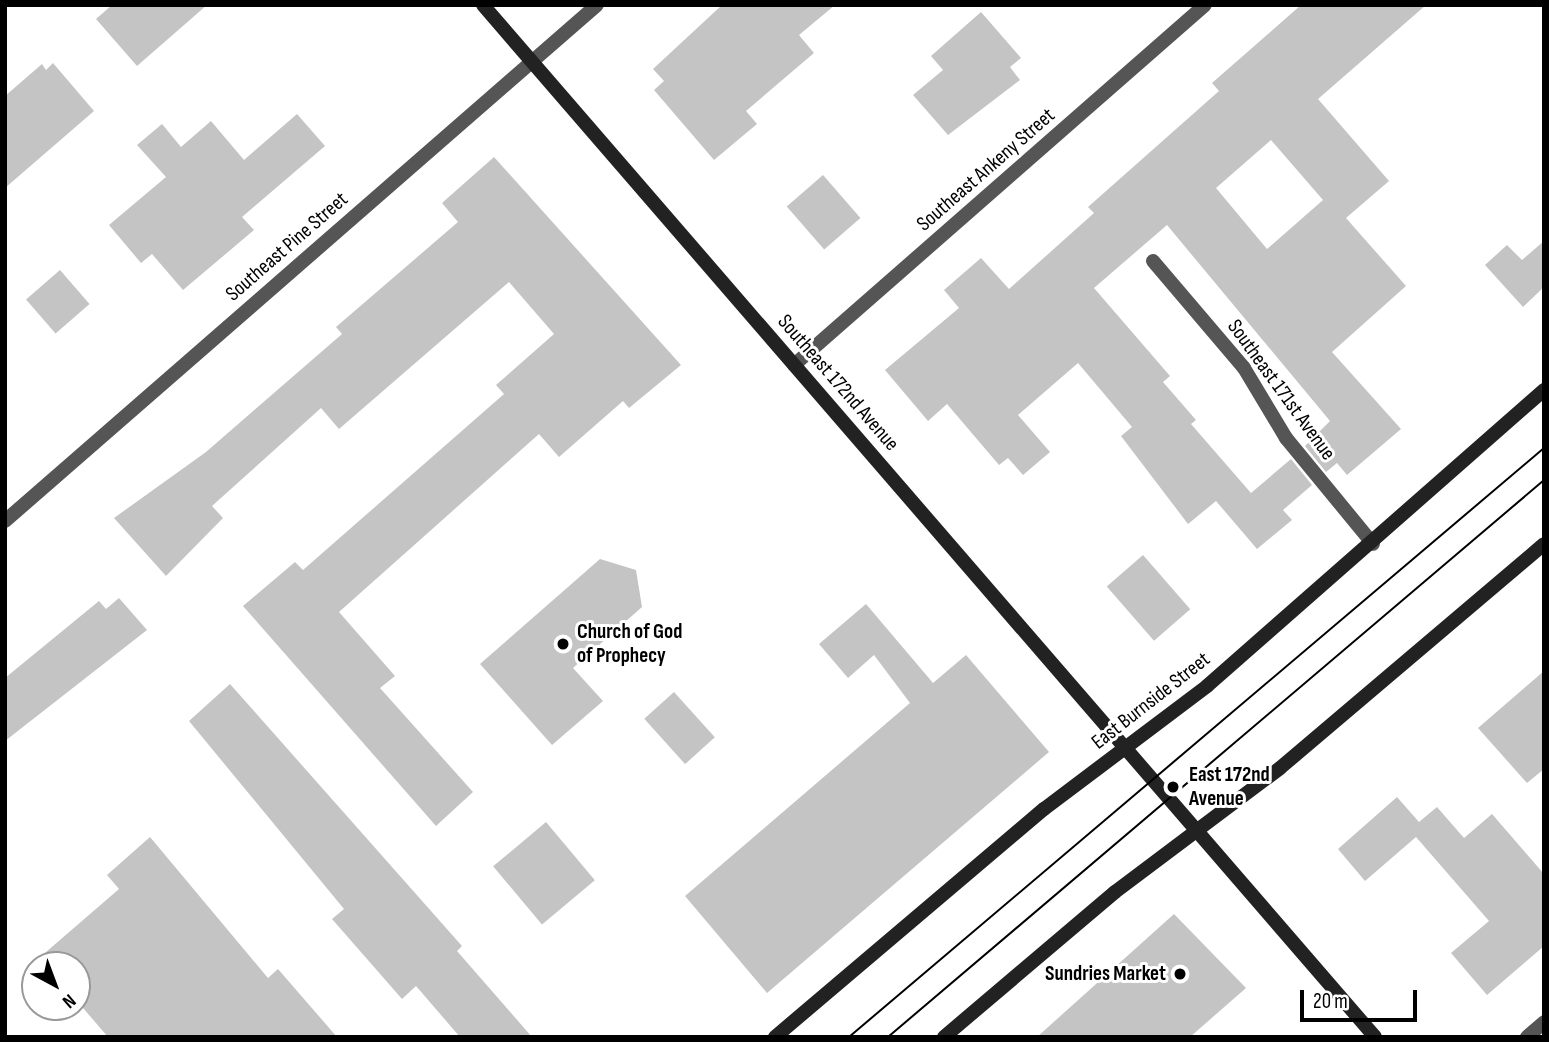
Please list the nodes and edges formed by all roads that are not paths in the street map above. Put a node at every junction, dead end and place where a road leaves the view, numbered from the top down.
1 (483, 5) edge
2 (597, 5) edge
3 (1205, 5) edge
4 (532, 62) junction
5 (1153, 261) dead end
6 (794, 365) junction
7 (1544, 390) edge
8 (5, 521) edge
9 (1373, 544) junction
10 (1544, 544) edge
11 (1125, 748) junction
12 (1197, 831) junction
13 (1544, 1022) edge
14 (775, 1037) edge
15 (944, 1037) edge
16 (1375, 1037) edge
17 (1527, 1037) edge

1 - 4 street, Southeast 172nd Avenue
2 - 4 street, Southeast Pine Street
3 - 6 street, Southeast Ankeny Street
4 - 6 street, Southeast 172nd Avenue
4 - 8 street, Southeast Pine Street
5 - 9 street, Southeast 171st Avenue
6 - 11 street, Southeast 172nd Avenue
7 - 9 street, East Burnside Street
9 - 11 street, East Burnside Street
10 - 12 street
11 - 12 street, Southeast 172nd Avenue
11 - 14 street, East Burnside Street
12 - 15 street
12 - 16 street, Southeast 172nd Avenue
13 - 17 street

